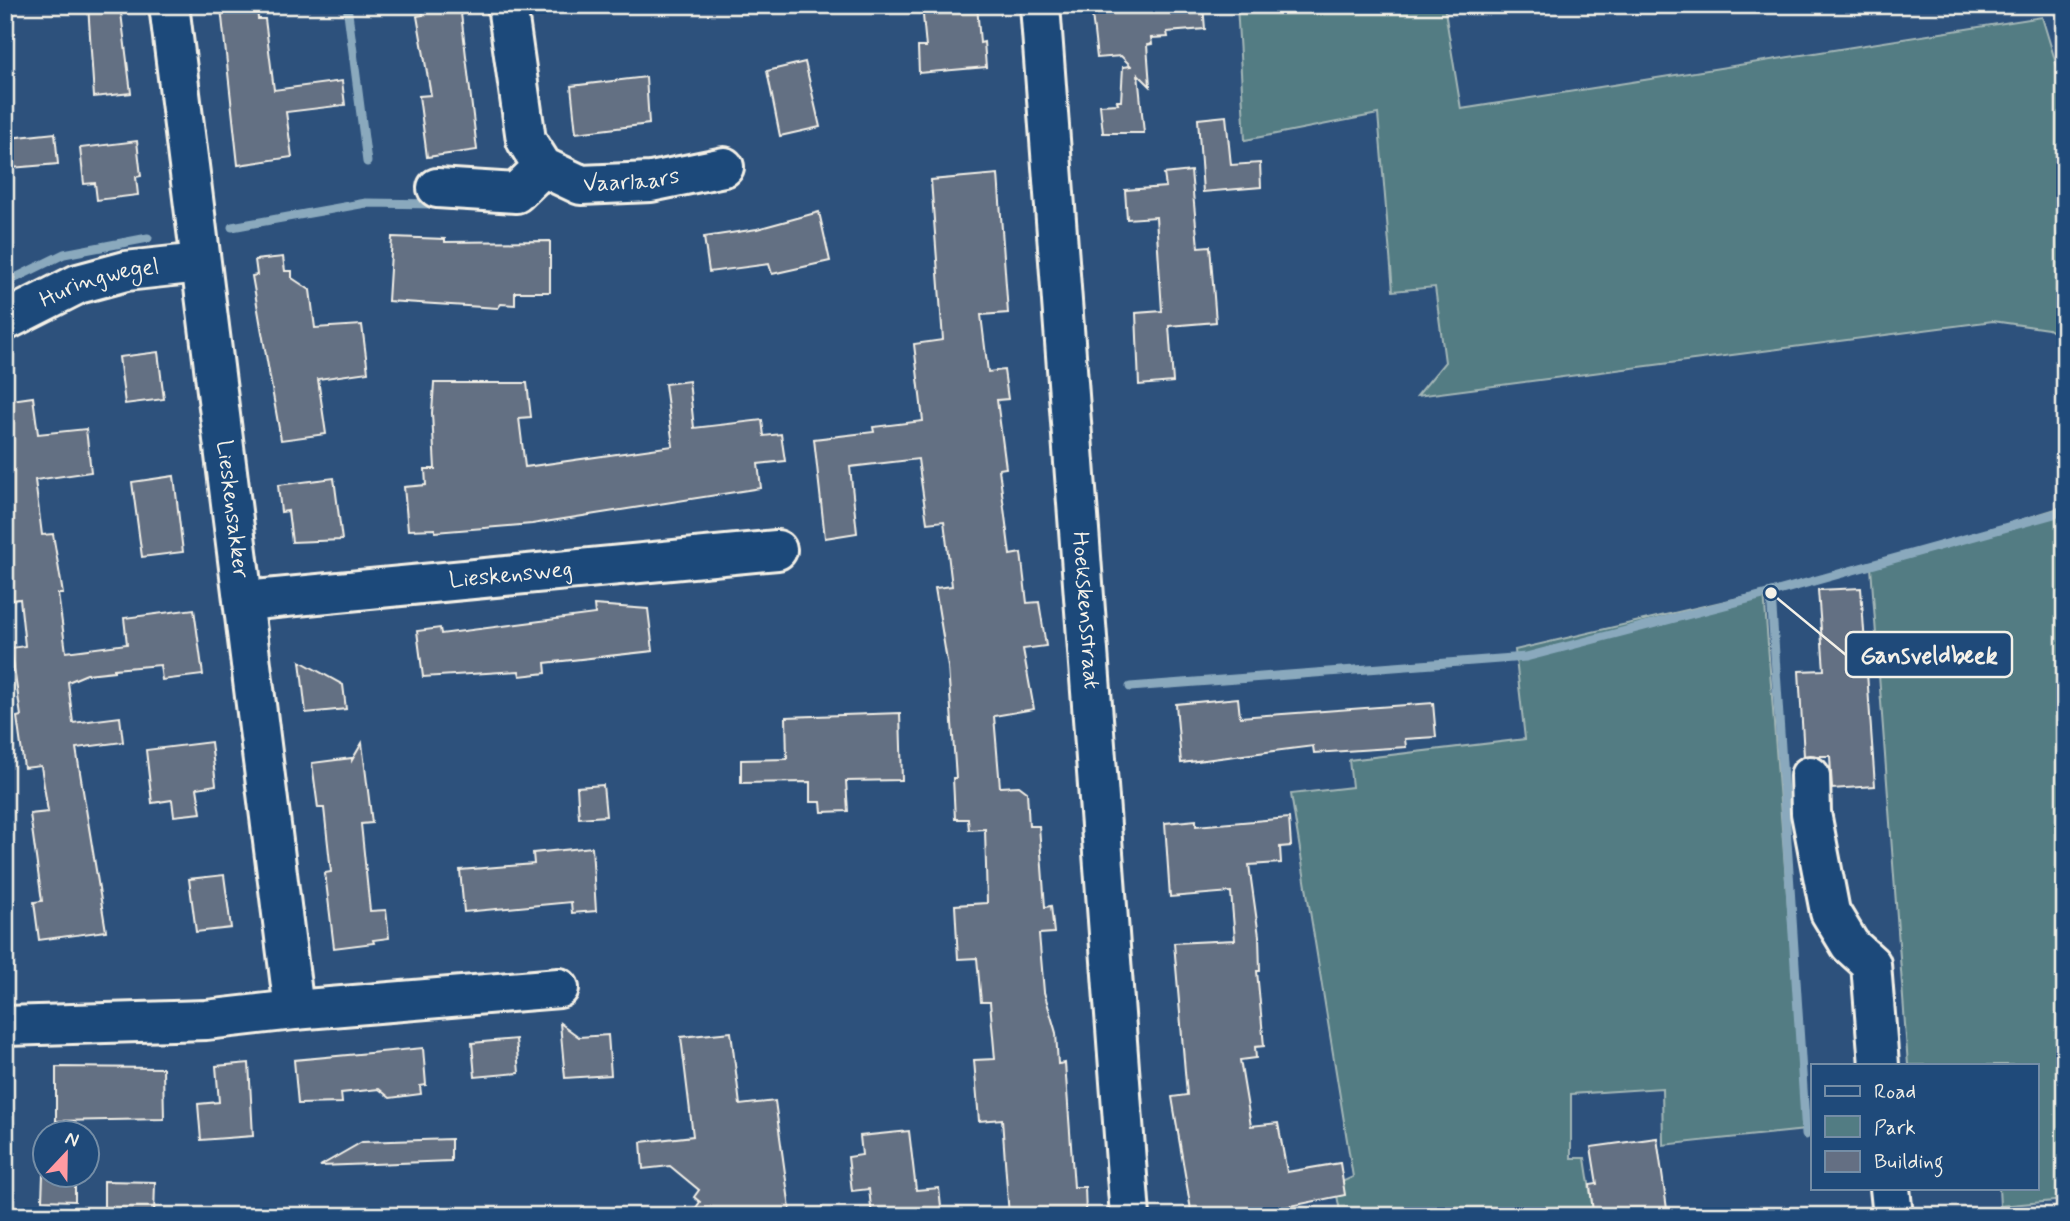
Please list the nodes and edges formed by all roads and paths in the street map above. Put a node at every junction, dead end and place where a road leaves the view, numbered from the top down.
1 (169, 5) edge
2 (507, 5) edge
3 (1040, 5) edge
4 (543, 167) junction
5 (724, 167) dead end
6 (437, 188) dead end
7 (200, 263) junction
8 (5, 321) edge
9 (777, 550) dead end
10 (244, 601) junction
11 (1810, 776) dead end
12 (559, 988) dead end
13 (294, 1010) junction
14 (5, 1026) edge
15 (1879, 1064) edge
16 (1890, 1190) edge
17 (1130, 1216) edge
18 (1892, 1216) edge

1 - 7 street, Lieskensakker
2 - 4 street
3 - 17 street, Hoekskensstraat
4 - 5 street, Vaarlaars
4 - 6 street
7 - 8 street, Huringwegel
7 - 10 street, Lieskensakker
9 - 10 street, Lieskensweg
10 - 13 street, Lieskensakker
11 - 15 street
12 - 13 street
13 - 14 street
16 - 18 street

